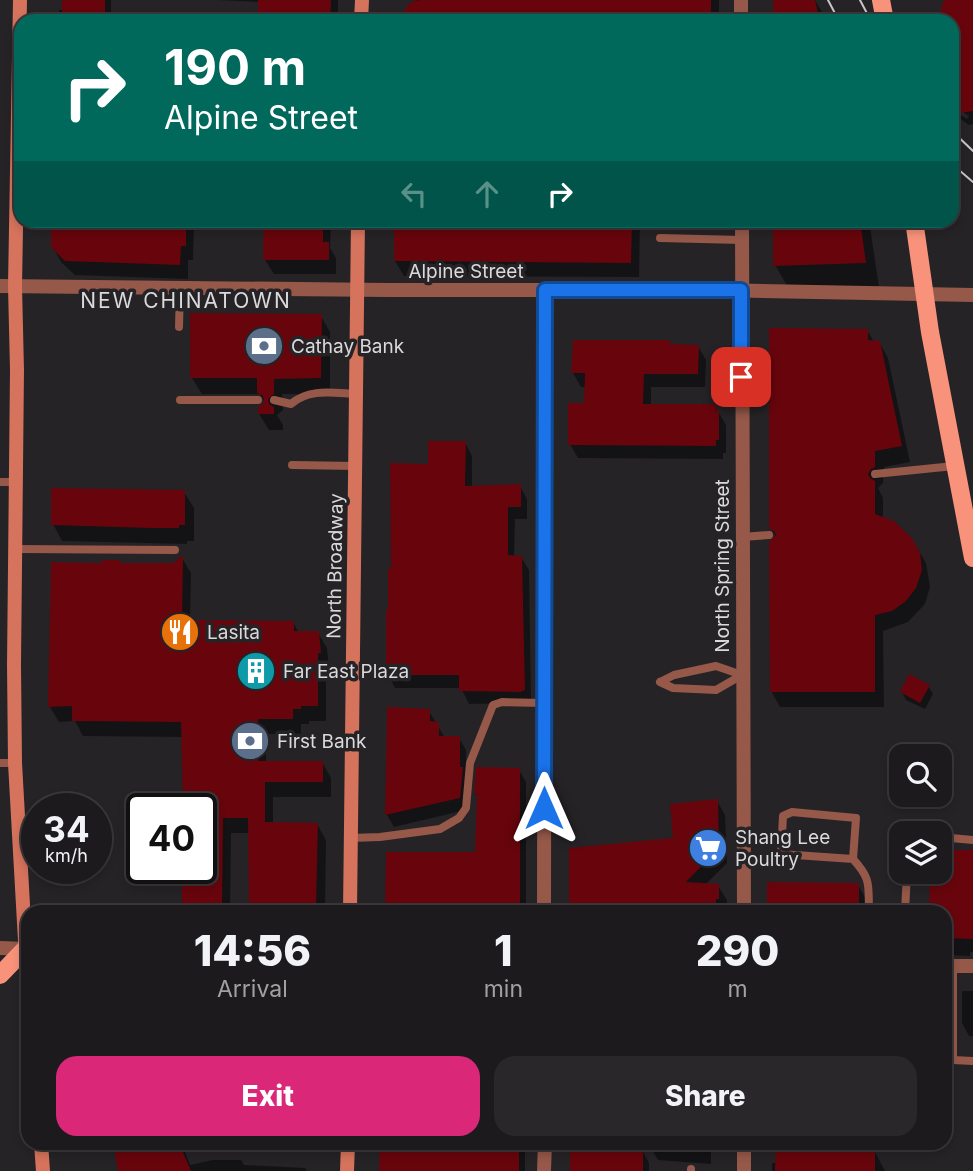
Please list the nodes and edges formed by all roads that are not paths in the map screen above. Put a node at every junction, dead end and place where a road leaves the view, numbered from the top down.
1 (14, 132) edge
2 (358, 228) edge
3 (742, 228) edge
4 (915, 228) edge
5 (660, 238) dead end
6 (742, 240) junction
7 (7, 286) edge
8 (180, 288) junction
9 (357, 290) junction
10 (545, 290) junction
11 (741, 290) junction
12 (973, 295) edge
13 (923, 296) junction
14 (179, 327) dead end
15 (356, 394) junction
16 (180, 400) dead end
17 (258, 400) dead end
18 (274, 400) dead end
19 (292, 465) dead end
20 (356, 467) junction
21 (954, 467) junction
22 (875, 474) dead end
23 (0, 482) edge
24 (16, 482) junction
25 (769, 535) dead end
26 (742, 537) junction
27 (15, 549) junction
28 (175, 550) dead end
29 (973, 558) edge
30 (742, 676) junction
31 (544, 703) junction
32 (15, 763) junction
33 (0, 764) edge
34 (350, 838) junction
35 (952, 838) edge
36 (973, 840) edge
37 (781, 854) junction
38 (743, 858) junction
39 (853, 859) junction
40 (906, 884) edge
41 (23, 905) edge
42 (350, 905) edge
43 (544, 905) edge
44 (744, 905) edge
45 (869, 905) edge
46 (905, 905) edge
47 (0, 948) edge
48 (21, 949) edge
49 (21, 954) edge
50 (952, 966) edge
51 (973, 966) edge
52 (0, 975) edge
53 (952, 1036) edge
54 (973, 1062) edge
55 (42, 1150) edge
56 (348, 1150) edge
57 (545, 1150) edge
58 (744, 1150) edge
59 (43, 1171) edge
60 (347, 1171) edge
61 (544, 1171) edge
62 (744, 1171) edge

1 - 7 main road
2 - 9 main road, North Broadway
3 - 6 street, North Spring Street
4 - 13 main road
5 - 6 lane
6 - 11 street, North Spring Street
7 - 8 street, Alpine Street
7 - 24 main road
8 - 9 street, Alpine Street
8 - 14 lane
9 - 10 street, Alpine Street
9 - 15 main road, North Broadway
10 - 11 street, Alpine Street
10 - 31 street
11 - 13 street, Alpine Street
11 - 26 street, North Spring Street
12 - 13 street, Alpine Street
13 - 21 main road
15 - 18 lane
15 - 20 main road, North Broadway
16 - 17 lane
19 - 20 lane
20 - 34 main road, North Broadway
21 - 22 lane
21 - 29 main road
23 - 24 lane
24 - 27 main road
25 - 26 lane
26 - 30 street, North Spring Street
27 - 28 lane
27 - 32 main road
30 - 30 lane
30 - 38 street, North Spring Street
31 - 34 lane
31 - 43 street
32 - 33 lane
32 - 41 main road
34 - 42 main road, North Broadway
35 - 36 lane
37 - 38 lane
37 - 39 lane
37 - 39 lane
38 - 44 street, North Spring Street
39 - 45 lane
40 - 46 lane
47 - 48 street
49 - 52 main road
50 - 51 street
53 - 54 lane
55 - 59 main road
56 - 60 main road
57 - 61 street
58 - 62 street

